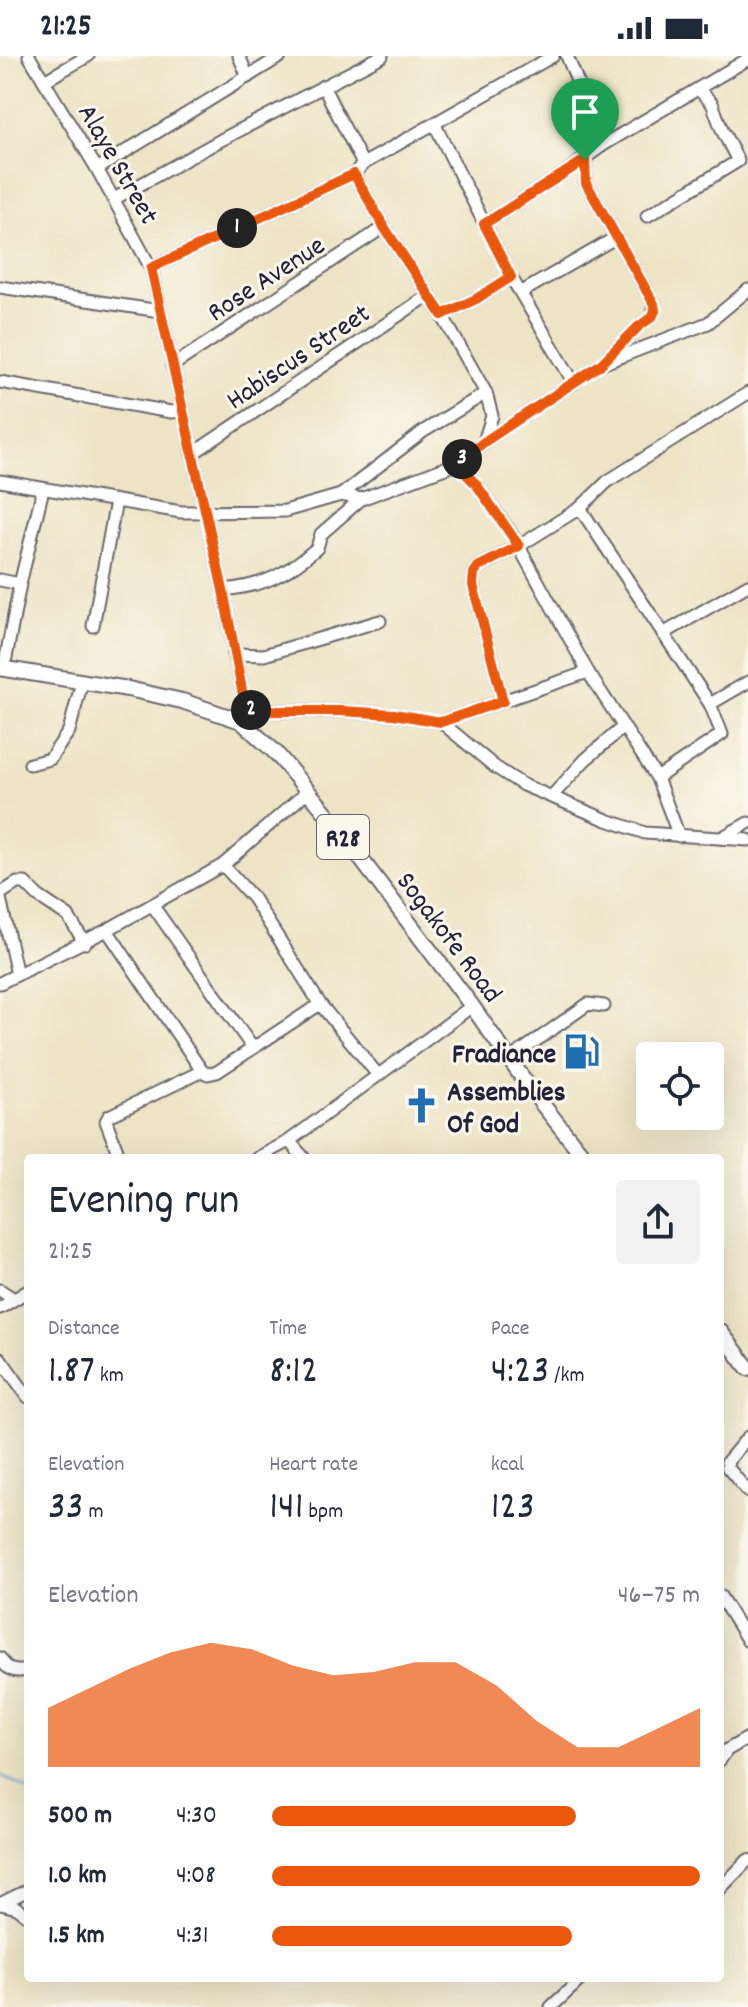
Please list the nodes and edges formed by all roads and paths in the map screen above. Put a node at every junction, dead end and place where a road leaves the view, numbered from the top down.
1 (29, 56) edge
2 (88, 56) edge
3 (239, 56) edge
4 (281, 56) edge
5 (382, 56) edge
6 (553, 56) edge
7 (567, 56) edge
8 (748, 59) edge
9 (248, 77) junction
10 (44, 81) junction
11 (323, 86) junction
12 (699, 90) junction
13 (435, 125) junction
14 (603, 145) junction
15 (585, 160) junction
16 (363, 164) junction
17 (97, 169) junction
18 (354, 174) junction
19 (114, 199) junction
20 (647, 216) dead end
21 (484, 224) junction
22 (384, 227) junction
23 (615, 238) junction
24 (151, 268) junction
25 (511, 277) junction
26 (0, 287) edge
27 (748, 290) edge
28 (522, 292) junction
29 (429, 295) junction
30 (160, 311) junction
31 (442, 315) junction
32 (600, 365) junction
33 (172, 366) junction
34 (0, 382) edge
35 (574, 383) junction
36 (486, 393) junction
37 (748, 393) edge
38 (182, 411) junction
39 (484, 442) junction
40 (192, 454) junction
41 (456, 464) junction
42 (0, 481) edge
43 (43, 489) junction
44 (341, 495) junction
45 (361, 499) junction
46 (116, 501) junction
47 (580, 508) junction
48 (205, 513) junction
49 (519, 546) junction
50 (0, 580) edge
51 (20, 584) junction
52 (748, 585) edge
53 (223, 590) junction
54 (380, 621) dead end
55 (93, 626) dead end
56 (663, 634) junction
57 (234, 654) junction
58 (2, 668) edge
59 (588, 672) junction
60 (82, 682) junction
61 (748, 682) edge
62 (503, 701) junction
63 (710, 704) junction
64 (243, 716) junction
65 (441, 722) junction
66 (623, 727) junction
67 (30, 764) dead end
68 (657, 778) junction
69 (308, 791) junction
70 (551, 797) junction
71 (748, 823) edge
72 (679, 836) junction
73 (720, 839) junction
74 (748, 840) edge
75 (223, 865) junction
76 (0, 896) edge
77 (153, 906) junction
78 (107, 930) junction
79 (85, 943) junction
80 (17, 975) junction
81 (0, 983) edge
82 (320, 1004) junction
83 (472, 1006) junction
84 (604, 1006) dead end
85 (252, 1047) junction
86 (510, 1059) junction
87 (202, 1071) junction
88 (378, 1075) junction
89 (289, 1141) junction
90 (118, 1154) edge
91 (265, 1154) edge
92 (300, 1154) edge
93 (582, 1154) edge
94 (0, 1290) edge
95 (24, 1293) edge
96 (14, 1299) junction
97 (0, 1308) edge
98 (724, 1336) edge
99 (0, 1358) edge
100 (748, 1368) edge
101 (24, 1391) edge
102 (748, 1437) edge
103 (748, 1492) edge
104 (724, 1602) edge
105 (748, 1641) edge
106 (0, 1658) edge
107 (24, 1671) edge
108 (748, 1738) edge
109 (724, 1754) edge
110 (748, 1860) edge
111 (724, 1885) edge
112 (24, 1892) edge
113 (0, 1904) edge
114 (24, 1913) edge
115 (578, 1982) edge
116 (551, 2007) edge

1 - 10 street, Alaye Street
2 - 10 street
3 - 9 street
4 - 9 street
5 - 11 street
6 - 13 street
7 - 14 street
8 - 12 street
9 - 17 street
10 - 17 street, Alaye Street
11 - 16 street
11 - 19 street
12 - 14 street
12 - 20 street
13 - 16 street
13 - 21 street
14 - 15 street
15 - 21 street
15 - 23 street
16 - 18 street
17 - 19 street, Alaye Street
18 - 22 street
18 - 24 street
19 - 24 street, Alaye Street
21 - 25 street
22 - 29 street
22 - 33 street, Rose Avenue
23 - 28 street
23 - 32 street
24 - 30 street, Alaye Street
25 - 28 street
25 - 31 street
26 - 30 street
27 - 32 street
28 - 35 street
29 - 31 street
29 - 40 street, Habiscus Street
30 - 33 street, Alaye Street
31 - 36 street
32 - 35 street
33 - 38 street, Alaye Street
34 - 38 street
35 - 39 street
36 - 39 street
36 - 44 street
37 - 47 street
38 - 40 street, Alaye Street
39 - 41 street
40 - 48 street, Alaye Street
41 - 45 street
41 - 49 street
42 - 43 street
43 - 46 street
43 - 51 street
44 - 45 street
44 - 48 street
45 - 53 street
46 - 48 street
46 - 55 street
47 - 49 street
47 - 56 street
48 - 53 street, Alaye Street
49 - 59 street
49 - 62 street
50 - 51 street
51 - 58 street
52 - 56 street
53 - 57 street, Alaye Street
54 - 57 street
56 - 63 street
57 - 64 street, Alaye Street
58 - 60 main road, Sogakofe Road / R28
59 - 62 street
59 - 66 street
60 - 64 main road, Sogakofe Road / R28
60 - 67 street
61 - 63 street
62 - 65 street
63 - 68 street
64 - 65 street
64 - 69 main road, Sogakofe Road / R28
65 - 70 street
66 - 68 street
66 - 70 street
68 - 72 street
69 - 75 street
69 - 83 main road, Sogakofe Road / R28
70 - 72 street
71 - 73 street
72 - 73 street
73 - 74 street
75 - 77 street
75 - 82 street
76 - 79 street
76 - 80 street
77 - 78 street
77 - 85 street
78 - 79 street
78 - 87 street
79 - 80 street
80 - 81 street
82 - 85 street
82 - 88 street
83 - 86 main road, Sogakofe Road / R28
83 - 88 street
84 - 86 street
85 - 87 street
86 - 93 main road, Sogakofe Road / R28
87 - 90 street
88 - 89 street
89 - 91 street
89 - 92 street
94 - 96 street
95 - 96 street
96 - 97 street
98 - 100 main road
99 - 101 street
102 - 103 street
104 - 105 street
106 - 107 street
108 - 109 street
110 - 111 street
112 - 113 street
113 - 114 street
115 - 116 street

